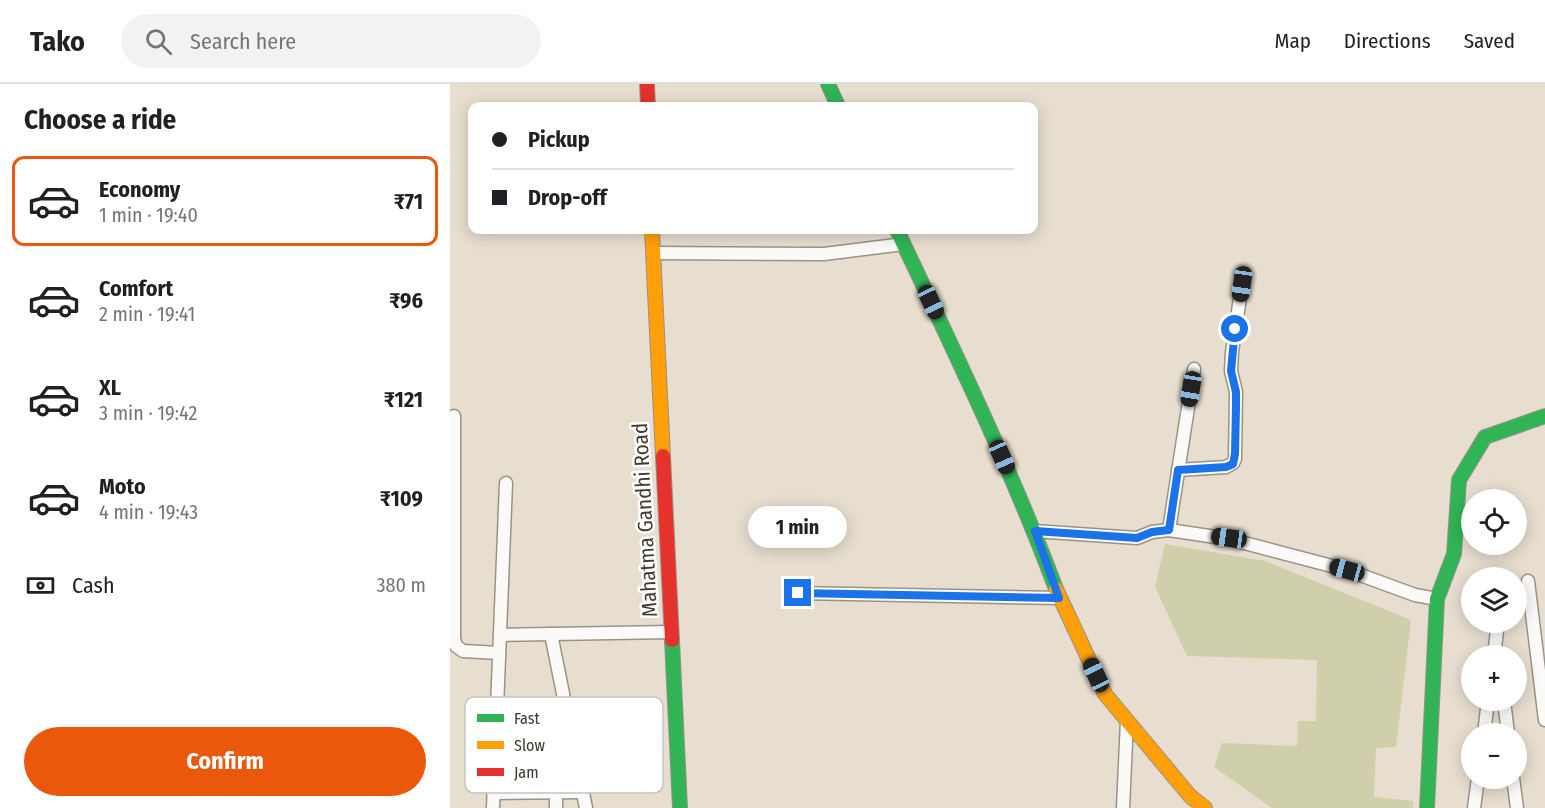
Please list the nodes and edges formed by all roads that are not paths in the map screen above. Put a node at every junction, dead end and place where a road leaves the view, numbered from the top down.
1 (647, 84) edge
2 (828, 84) edge
3 (648, 102) edge
4 (836, 102) edge
5 (652, 234) edge
6 (899, 234) edge
7 (904, 244) junction
8 (653, 253) junction
9 (1242, 284) dead end
10 (1194, 369) dead end
11 (454, 416) dead end
12 (1545, 416) edge
13 (1178, 470) junction
14 (506, 483) dead end
15 (1169, 530) junction
16 (1035, 531) junction
17 (1528, 581) dead end
18 (798, 593) dead end
19 (1059, 598) junction
20 (1437, 599) junction
21 (671, 632) junction
22 (551, 634) junction
23 (500, 635) junction
24 (499, 653) junction
25 (497, 697) edge
26 (564, 697) edge
27 (1127, 720) junction
28 (1545, 720) edge
29 (1477, 789) edge
30 (1514, 789) edge
31 (493, 793) edge
32 (582, 793) edge
33 (493, 808) edge
34 (586, 808) edge
35 (680, 808) edge
36 (1123, 808) edge
37 (1205, 808) edge
38 (1427, 808) edge
39 (1474, 808) edge
40 (1517, 808) edge

1 - 3 street
2 - 4 street
5 - 8 street, Mahatma Gandhi Road
6 - 7 street
7 - 8 street
7 - 16 street
8 - 21 street, Mahatma Gandhi Road
9 - 13 street
10 - 13 street
11 - 24 street
12 - 20 street
13 - 15 street
14 - 23 street
15 - 16 street
15 - 20 street
16 - 19 street
17 - 28 street
18 - 19 street
19 - 27 street
20 - 38 street
21 - 22 street
21 - 35 street, Mahatma Gandhi Road
22 - 23 street
22 - 26 street
23 - 24 street
24 - 25 street
27 - 36 street
27 - 37 street
29 - 39 street
30 - 40 street
31 - 33 street
32 - 34 street

